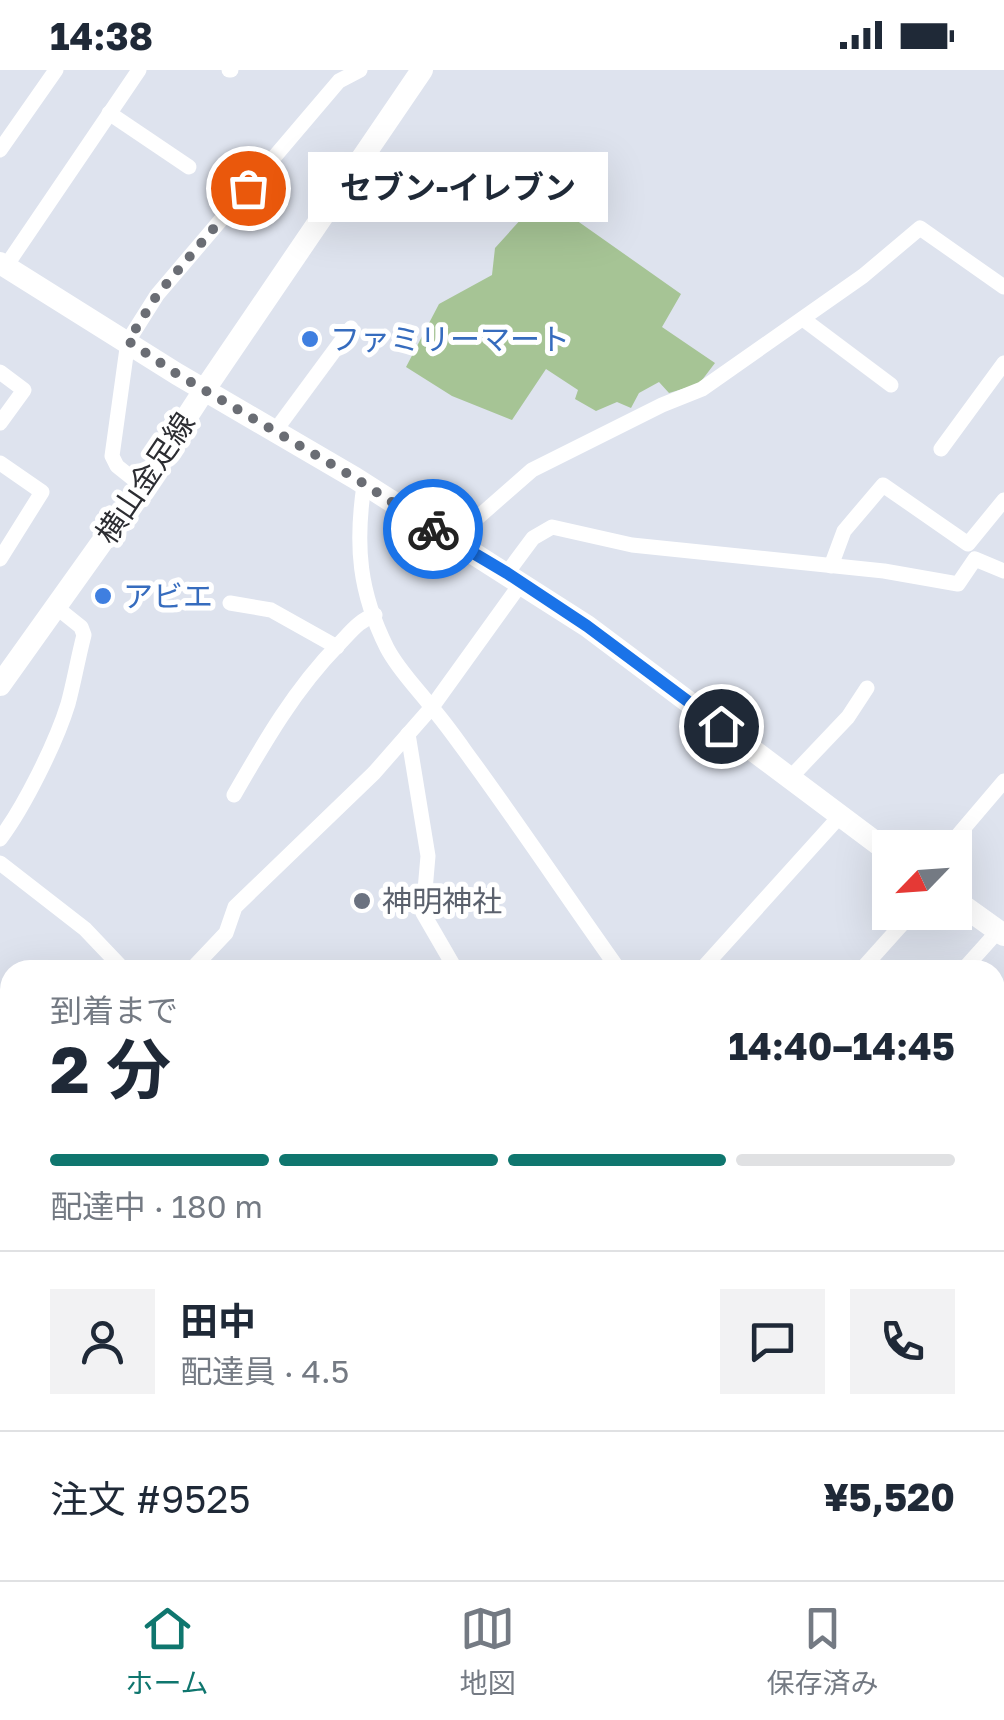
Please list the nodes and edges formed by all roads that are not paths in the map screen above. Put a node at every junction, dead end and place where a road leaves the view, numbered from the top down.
1 (56, 70) edge
2 (138, 70) edge
3 (360, 70) edge
4 (422, 70) edge
5 (108, 113) junction
6 (0, 150) edge
7 (189, 168) dead end
8 (2, 268) edge
9 (1004, 287) edge
10 (803, 320) junction
11 (351, 328) dead end
12 (128, 341) junction
13 (1004, 363) edge
14 (0, 372) edge
15 (892, 386) dead end
16 (205, 390) junction
17 (0, 423) edge
18 (275, 431) junction
19 (941, 449) dead end
20 (0, 463) edge
21 (142, 486) junction
22 (364, 486) junction
23 (1004, 500) edge
24 (451, 540) junction
25 (0, 558) edge
26 (831, 566) junction
27 (1004, 571) edge
28 (514, 578) junction
29 (230, 603) dead end
30 (56, 607) junction
31 (374, 615) junction
32 (337, 647) junction
33 (0, 685) edge
34 (867, 688) dead end
35 (432, 707) junction
36 (408, 734) junction
37 (790, 778) junction
38 (1004, 781) edge
39 (234, 795) dead end
40 (840, 816) junction
41 (3, 828) edge
42 (962, 830) edge
43 (872, 839) edge
44 (0, 863) edge
45 (972, 912) edge
46 (897, 930) edge
47 (1001, 933) edge
48 (114, 960) edge
49 (200, 960) edge
50 (450, 960) edge
51 (612, 960) edge
52 (710, 960) edge
53 (871, 960) edge
54 (973, 960) edge

1 - 6 street
2 - 5 street
3 - 12 street
4 - 16 main road, 横山金足線
5 - 7 street
5 - 8 street
8 - 12 main road
9 - 10 street
10 - 15 street
10 - 24 street
11 - 18 street
12 - 16 main road
12 - 21 street
13 - 19 street
14 - 17 street
16 - 18 main road
16 - 21 main road, 横山金足線
18 - 22 main road
20 - 25 street
21 - 30 main road, 横山金足線
22 - 24 main road
22 - 31 street
23 - 26 street
24 - 28 main road
26 - 27 street
26 - 28 street
28 - 35 street
28 - 37 main road
29 - 32 street
30 - 33 main road, 横山金足線
30 - 41 street
31 - 32 street
31 - 35 street
32 - 39 street
34 - 37 street
35 - 36 street
35 - 51 street
36 - 49 street
36 - 50 street
37 - 40 main road
38 - 42 street
40 - 43 main road
40 - 52 street
44 - 48 street
45 - 47 main road
46 - 53 street
47 - 54 street

